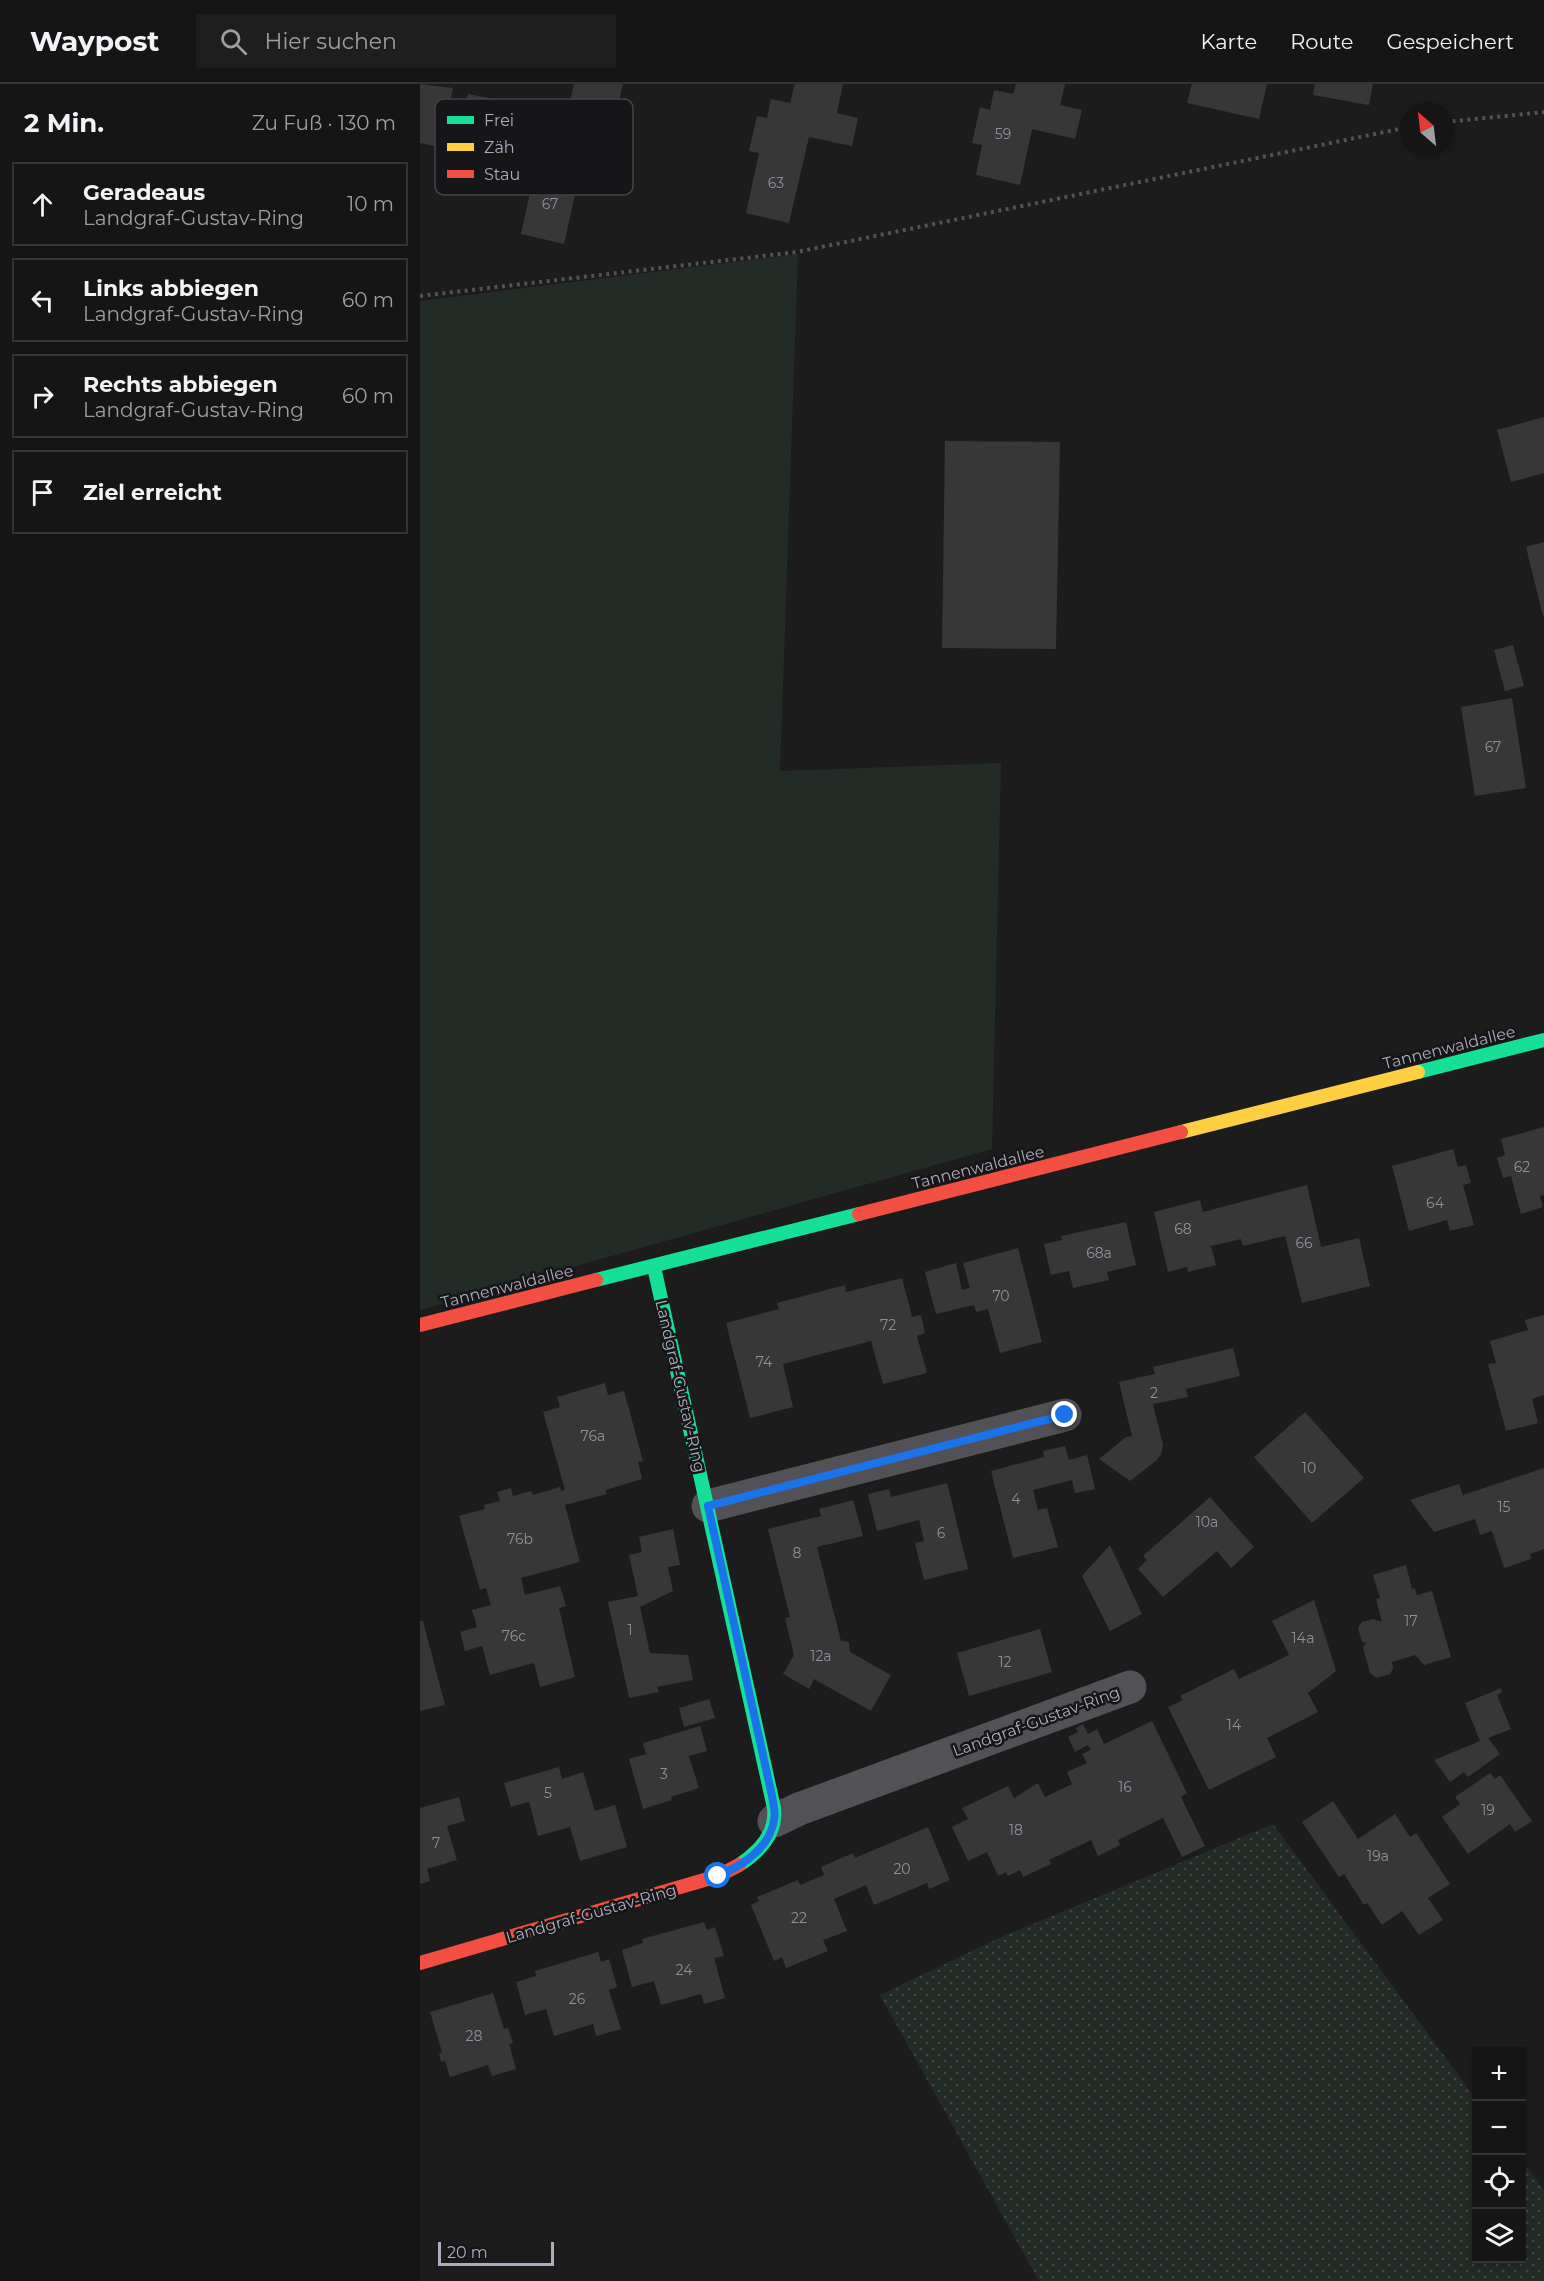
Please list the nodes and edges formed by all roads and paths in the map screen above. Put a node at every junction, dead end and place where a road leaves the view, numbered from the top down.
1 (1544, 112) edge
2 (1454, 121) edge
3 (1400, 129) edge
4 (420, 296) edge
5 (1544, 1040) edge
6 (654, 1267) junction
7 (420, 1325) edge
8 (1065, 1415) dead end
9 (708, 1506) junction
10 (1130, 1687) dead end
11 (774, 1821) junction
12 (420, 1963) edge

1 - 2 path
3 - 4 path
5 - 6 street, Tannenwaldallee
6 - 7 street, Tannenwaldallee
6 - 9 street, Landgraf-Gustav-Ring
8 - 9 street
9 - 11 street, Landgraf-Gustav-Ring
10 - 11 street, Landgraf-Gustav-Ring
11 - 12 street, Landgraf-Gustav-Ring

